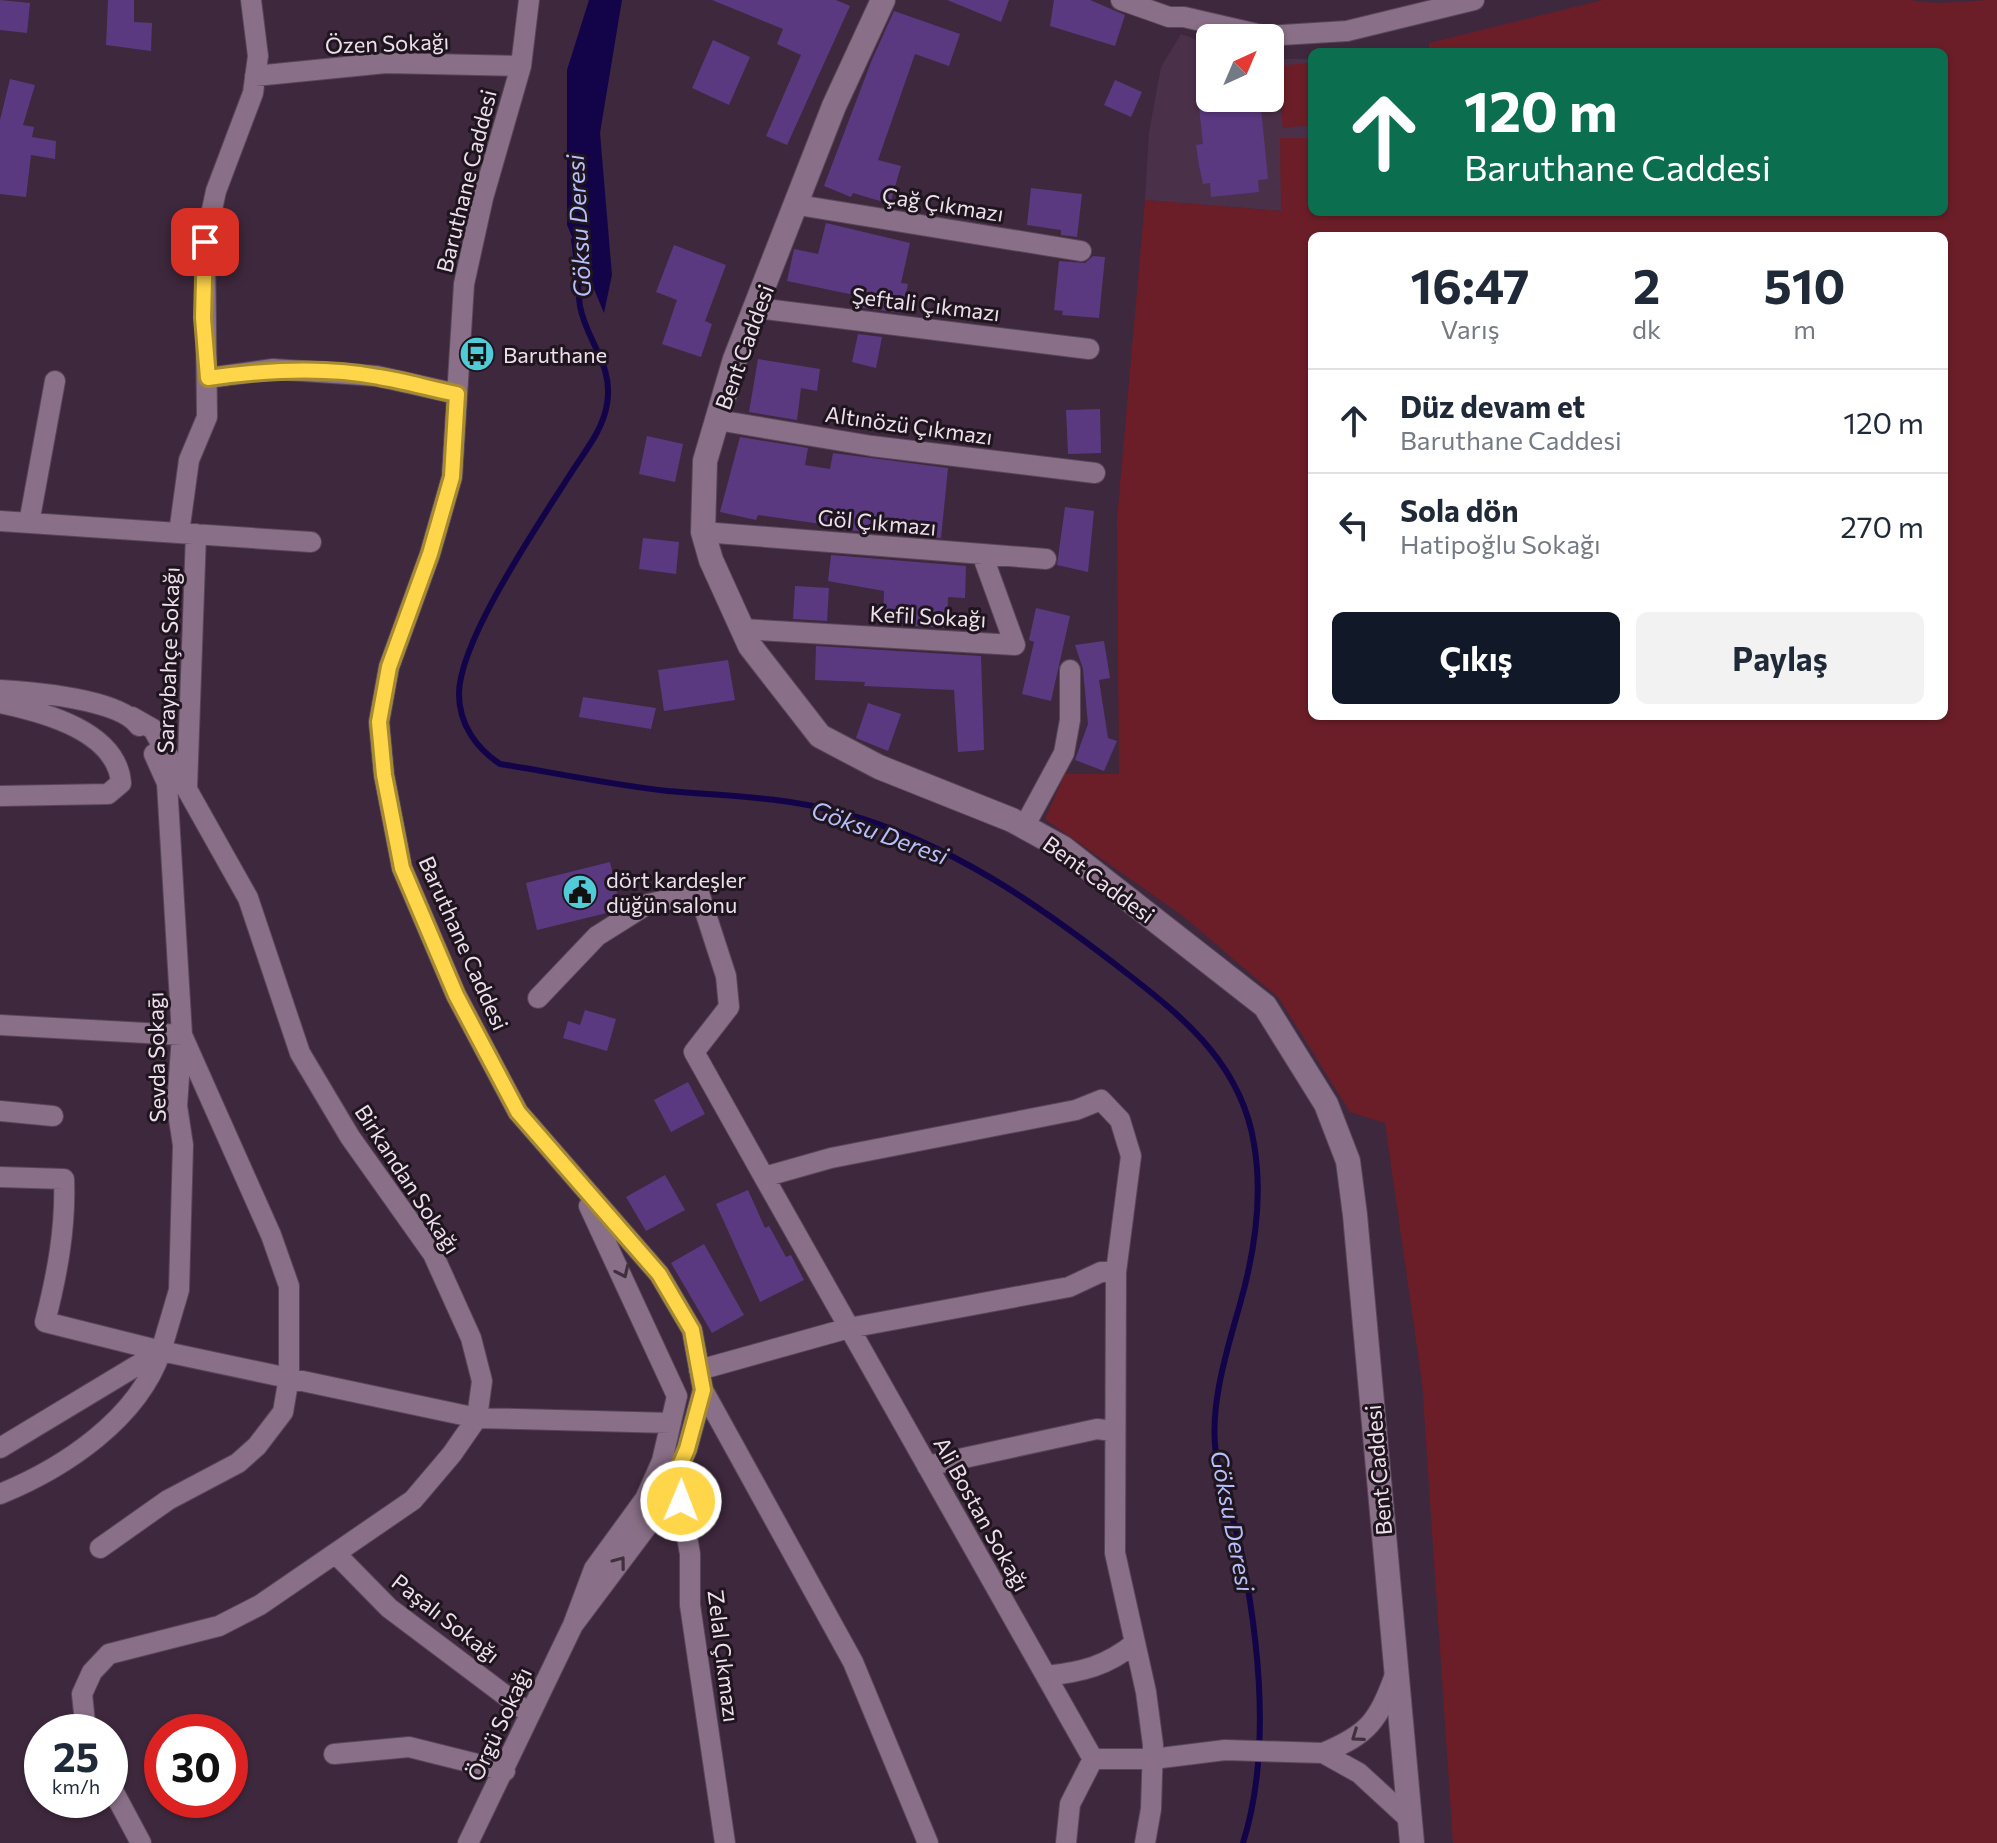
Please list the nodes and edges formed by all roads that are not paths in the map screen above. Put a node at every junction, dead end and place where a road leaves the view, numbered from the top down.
1 (251, 0) edge
2 (529, 0) edge
3 (883, 0) edge
4 (1121, 0) edge
5 (1474, 0) edge
6 (521, 66) junction
7 (255, 76) junction
8 (798, 205) junction
9 (1081, 251) dead end
10 (757, 308) junction
11 (1089, 349) dead end
12 (208, 378) junction
13 (55, 381) dead end
14 (457, 394) junction
15 (717, 420) junction
16 (1095, 473) dead end
17 (0, 521) edge
18 (29, 523) junction
19 (703, 532) junction
20 (188, 534) junction
21 (311, 542) dead end
22 (982, 554) junction
23 (1046, 559) dead end
24 (742, 629) junction
25 (1070, 670) dead end
26 (0, 690) edge
27 (0, 703) edge
28 (132, 717) junction
29 (187, 788) junction
30 (0, 796) edge
31 (1024, 827) junction
32 (538, 998) dead end
33 (0, 1025) edge
34 (182, 1035) junction
35 (0, 1111) edge
36 (53, 1116) dead end
37 (0, 1177) edge
38 (575, 1177) junction
39 (764, 1177) junction
40 (1116, 1272) junction
41 (849, 1328) junction
42 (161, 1351) junction
43 (289, 1377) junction
44 (701, 1380) junction
45 (477, 1418) junction
46 (671, 1423) junction
47 (1113, 1431) junction
48 (0, 1448) edge
49 (927, 1466) junction
50 (676, 1475) junction
51 (0, 1494) edge
52 (100, 1548) dead end
53 (336, 1554) junction
54 (573, 1625) junction
55 (1135, 1643) junction
56 (1397, 1671) junction
57 (1046, 1676) junction
58 (84, 1714) edge
59 (530, 1714) junction
60 (1323, 1753) junction
61 (334, 1754) dead end
62 (1093, 1759) junction
63 (1153, 1759) junction
64 (505, 1771) junction
65 (128, 1818) edge
66 (1411, 1832) edge
67 (141, 1843) edge
68 (468, 1843) edge
69 (725, 1843) edge
70 (928, 1843) edge
71 (1066, 1843) edge
72 (1145, 1843) edge

1 - 7 street, Saraybahçe Sokağı
2 - 6 street, Baruthane Caddesi
3 - 8 street, Bent Caddesi
4 - 5 street
6 - 7 street, Özen Sokağı
6 - 14 street, Baruthane Caddesi
7 - 12 street, Saraybahçe Sokağı
8 - 9 street, Çağ Çıkmazı
8 - 10 street, Bent Caddesi
10 - 11 street, Şeftali Çıkmazı
10 - 15 street, Bent Caddesi
12 - 14 street
12 - 20 street, Saraybahçe Sokağı
13 - 18 street
14 - 38 street, Baruthane Caddesi
15 - 16 street, Altınözü Çıkmazı
15 - 19 street, Bent Caddesi
17 - 18 street
18 - 20 street
19 - 22 street, Göl Çıkmazı
19 - 24 street, Bent Caddesi
20 - 21 street
20 - 29 street, Saraybahçe Sokağı
22 - 23 street, Göl Çıkmazı
22 - 24 street, Kefil Sokağı
24 - 31 street, Bent Caddesi
25 - 31 street
26 - 28 street
27 - 30 street
28 - 29 street, Birkandan Sokağı
28 - 34 street, Sevda Sokaḡı
29 - 45 street, Birkandan Sokağı
31 - 56 street, Bent Caddesi
32 - 39 street, Ali Bostan Sokağı
33 - 34 street
34 - 42 street, Sevda Sokaḡı
34 - 43 street
35 - 36 street
37 - 42 street
38 - 44 street, Baruthane Caddesi
38 -> 46 street
39 - 40 street
39 - 41 street, Ali Bostan Sokağı
40 - 41 street
40 - 47 street
41 - 44 street
41 - 49 street, Ali Bostan Sokağı
42 - 43 street
42 - 48 street
42 - 51 street, Sevda Sokaḡı
43 - 45 street
43 - 52 street
44 - 50 street
44 - 70 street
45 - 46 street
45 - 53 street, Birkandan Sokağı
46 - 54 street
47 - 49 street
47 - 55 street
49 - 57 street, Ali Bostan Sokağı
54 -> 50 street
50 - 69 street, Zelal Çıkmazı
53 - 58 street, Birkandan Sokağı
53 - 59 street, Paşalı Sokağı
54 - 59 street, Örgü Sokağı
55 - 57 street
55 - 63 street
56 -> 60 street
56 - 66 street, Bent Caddesi
57 - 62 street, Ali Bostan Sokağı
59 - 64 street, Örgü Sokağı
60 - 63 street
60 - 66 street
61 - 64 street
62 - 63 street
62 - 71 street
63 - 72 street
64 - 68 street, Örgü Sokağı
65 - 67 street

